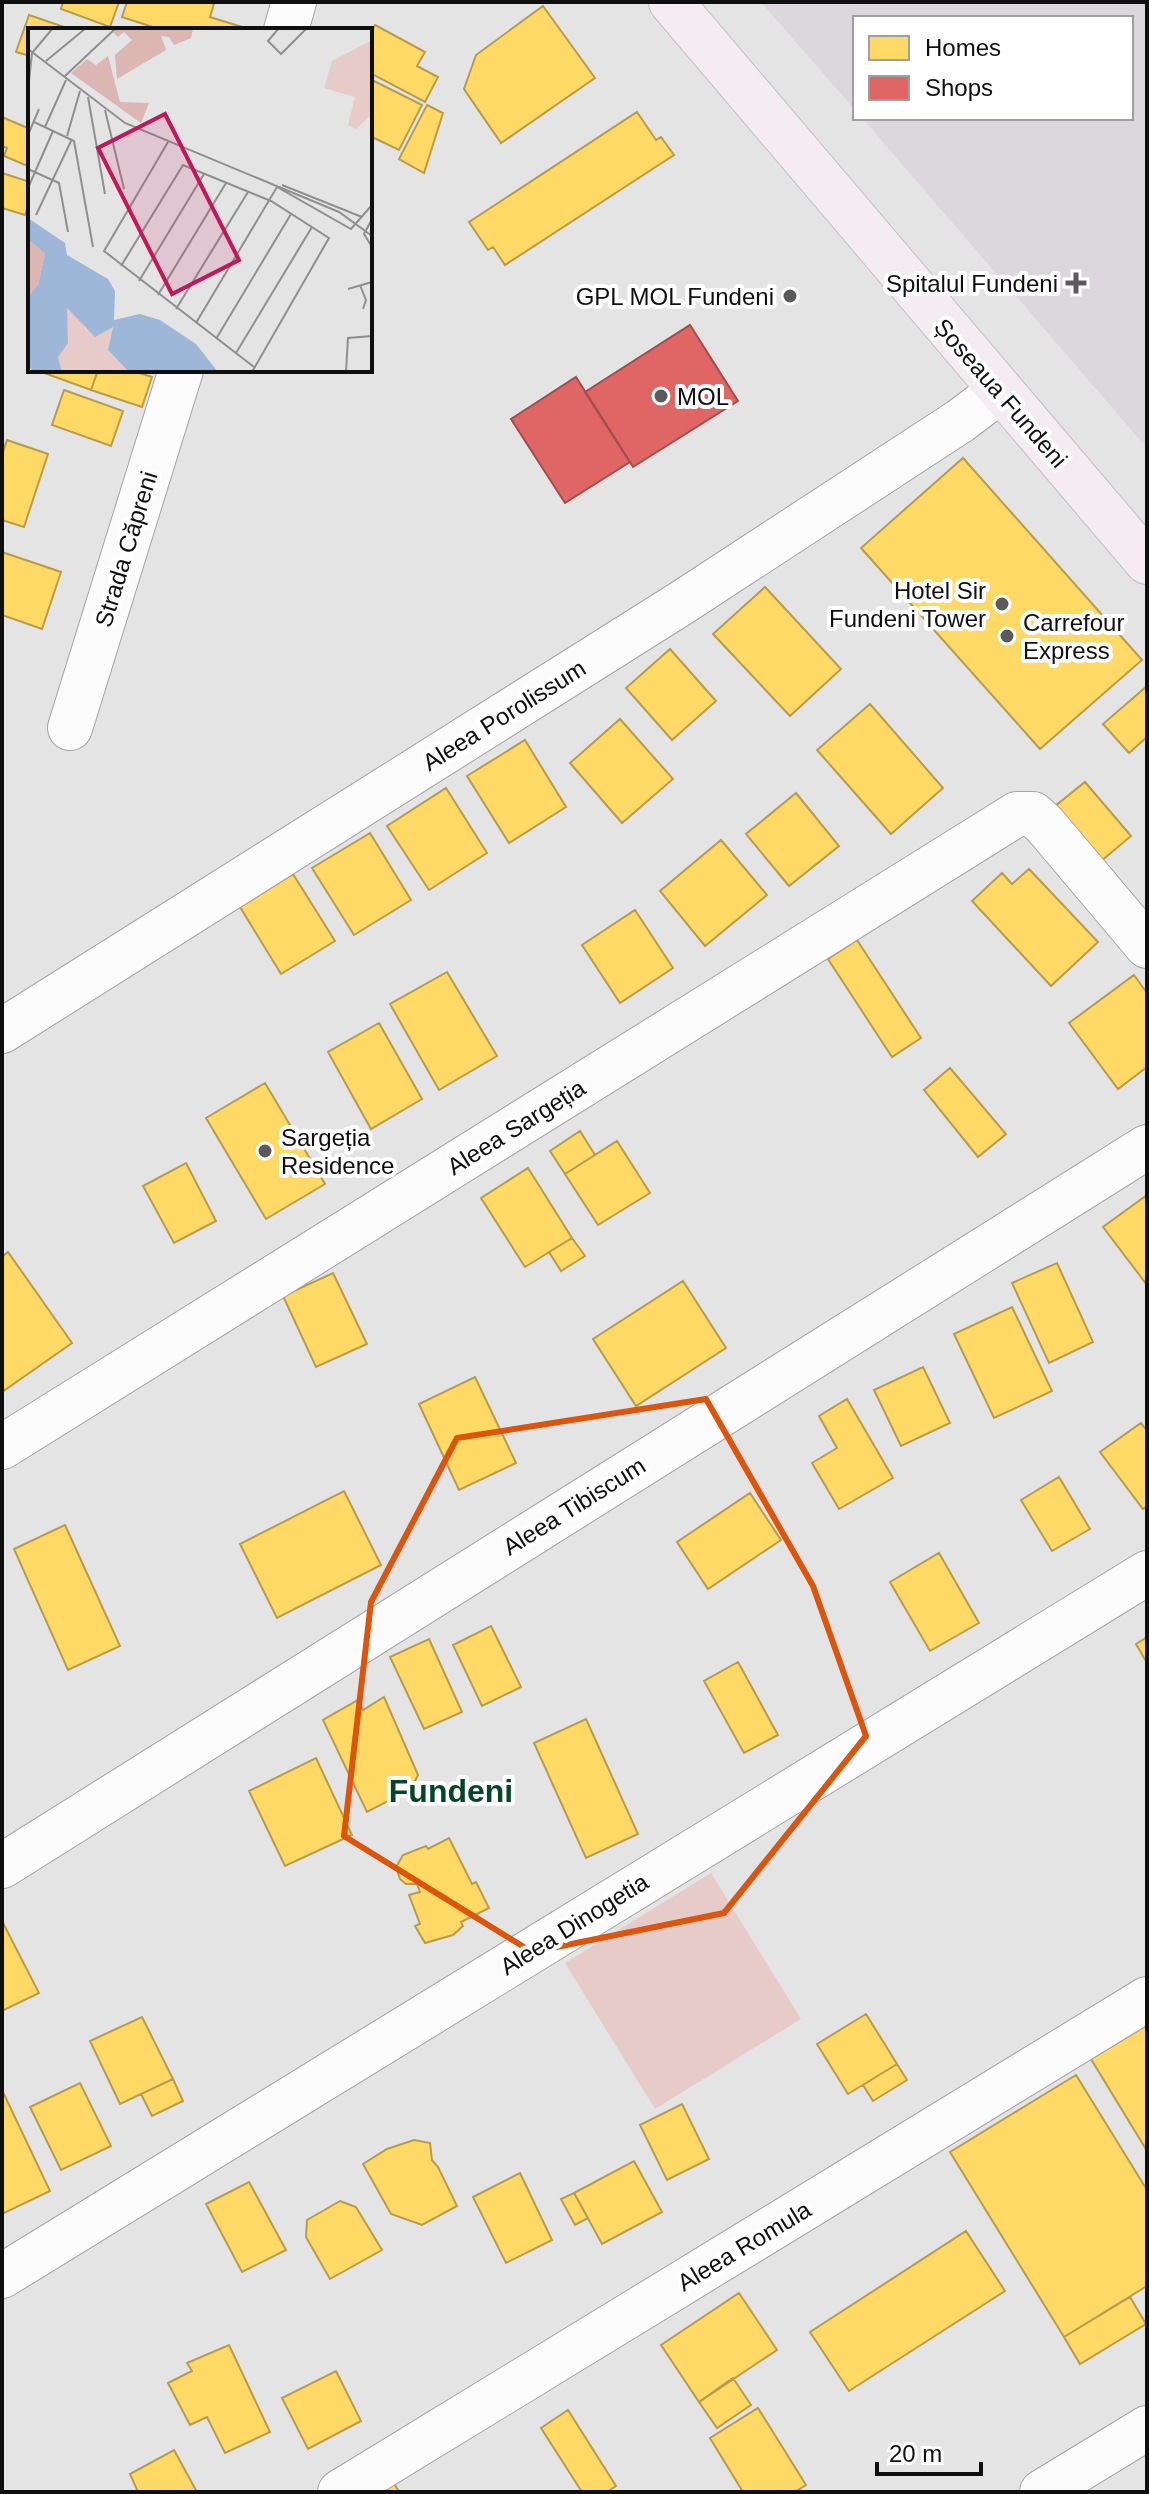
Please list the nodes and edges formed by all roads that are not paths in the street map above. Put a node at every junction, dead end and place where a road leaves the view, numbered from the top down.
1 (294, 2) edge
2 (671, 2) edge
3 (708, 2) edge
4 (287, 28) edge
5 (180, 372) edge
6 (1000, 391) junction
7 (1147, 515) edge
8 (1147, 562) edge
9 (70, 728) dead end
10 (1147, 946) edge
11 (2, 1031) edge
12 (1147, 1147) edge
13 (2, 1447) edge
14 (1147, 1573) edge
15 (2, 1866) edge
16 (1147, 1999) edge
17 (2, 2276) edge
18 (1147, 2428) edge
19 (340, 2492) edge
20 (1042, 2492) edge

1 - 4 street
2 - 6 main road, Șoseaua Fundeni
3 - 7 main road, Șoseaua Fundeni
5 - 9 street, Strada Căpreni
6 - 8 main road, Șoseaua Fundeni
6 - 11 street, Aleea Porolissum
10 - 13 street, Aleea Sargeția
12 - 15 street, Aleea Tibiscum
14 - 17 street, Aleea Dinogetia
16 - 19 street, Aleea Romula
18 - 20 street

